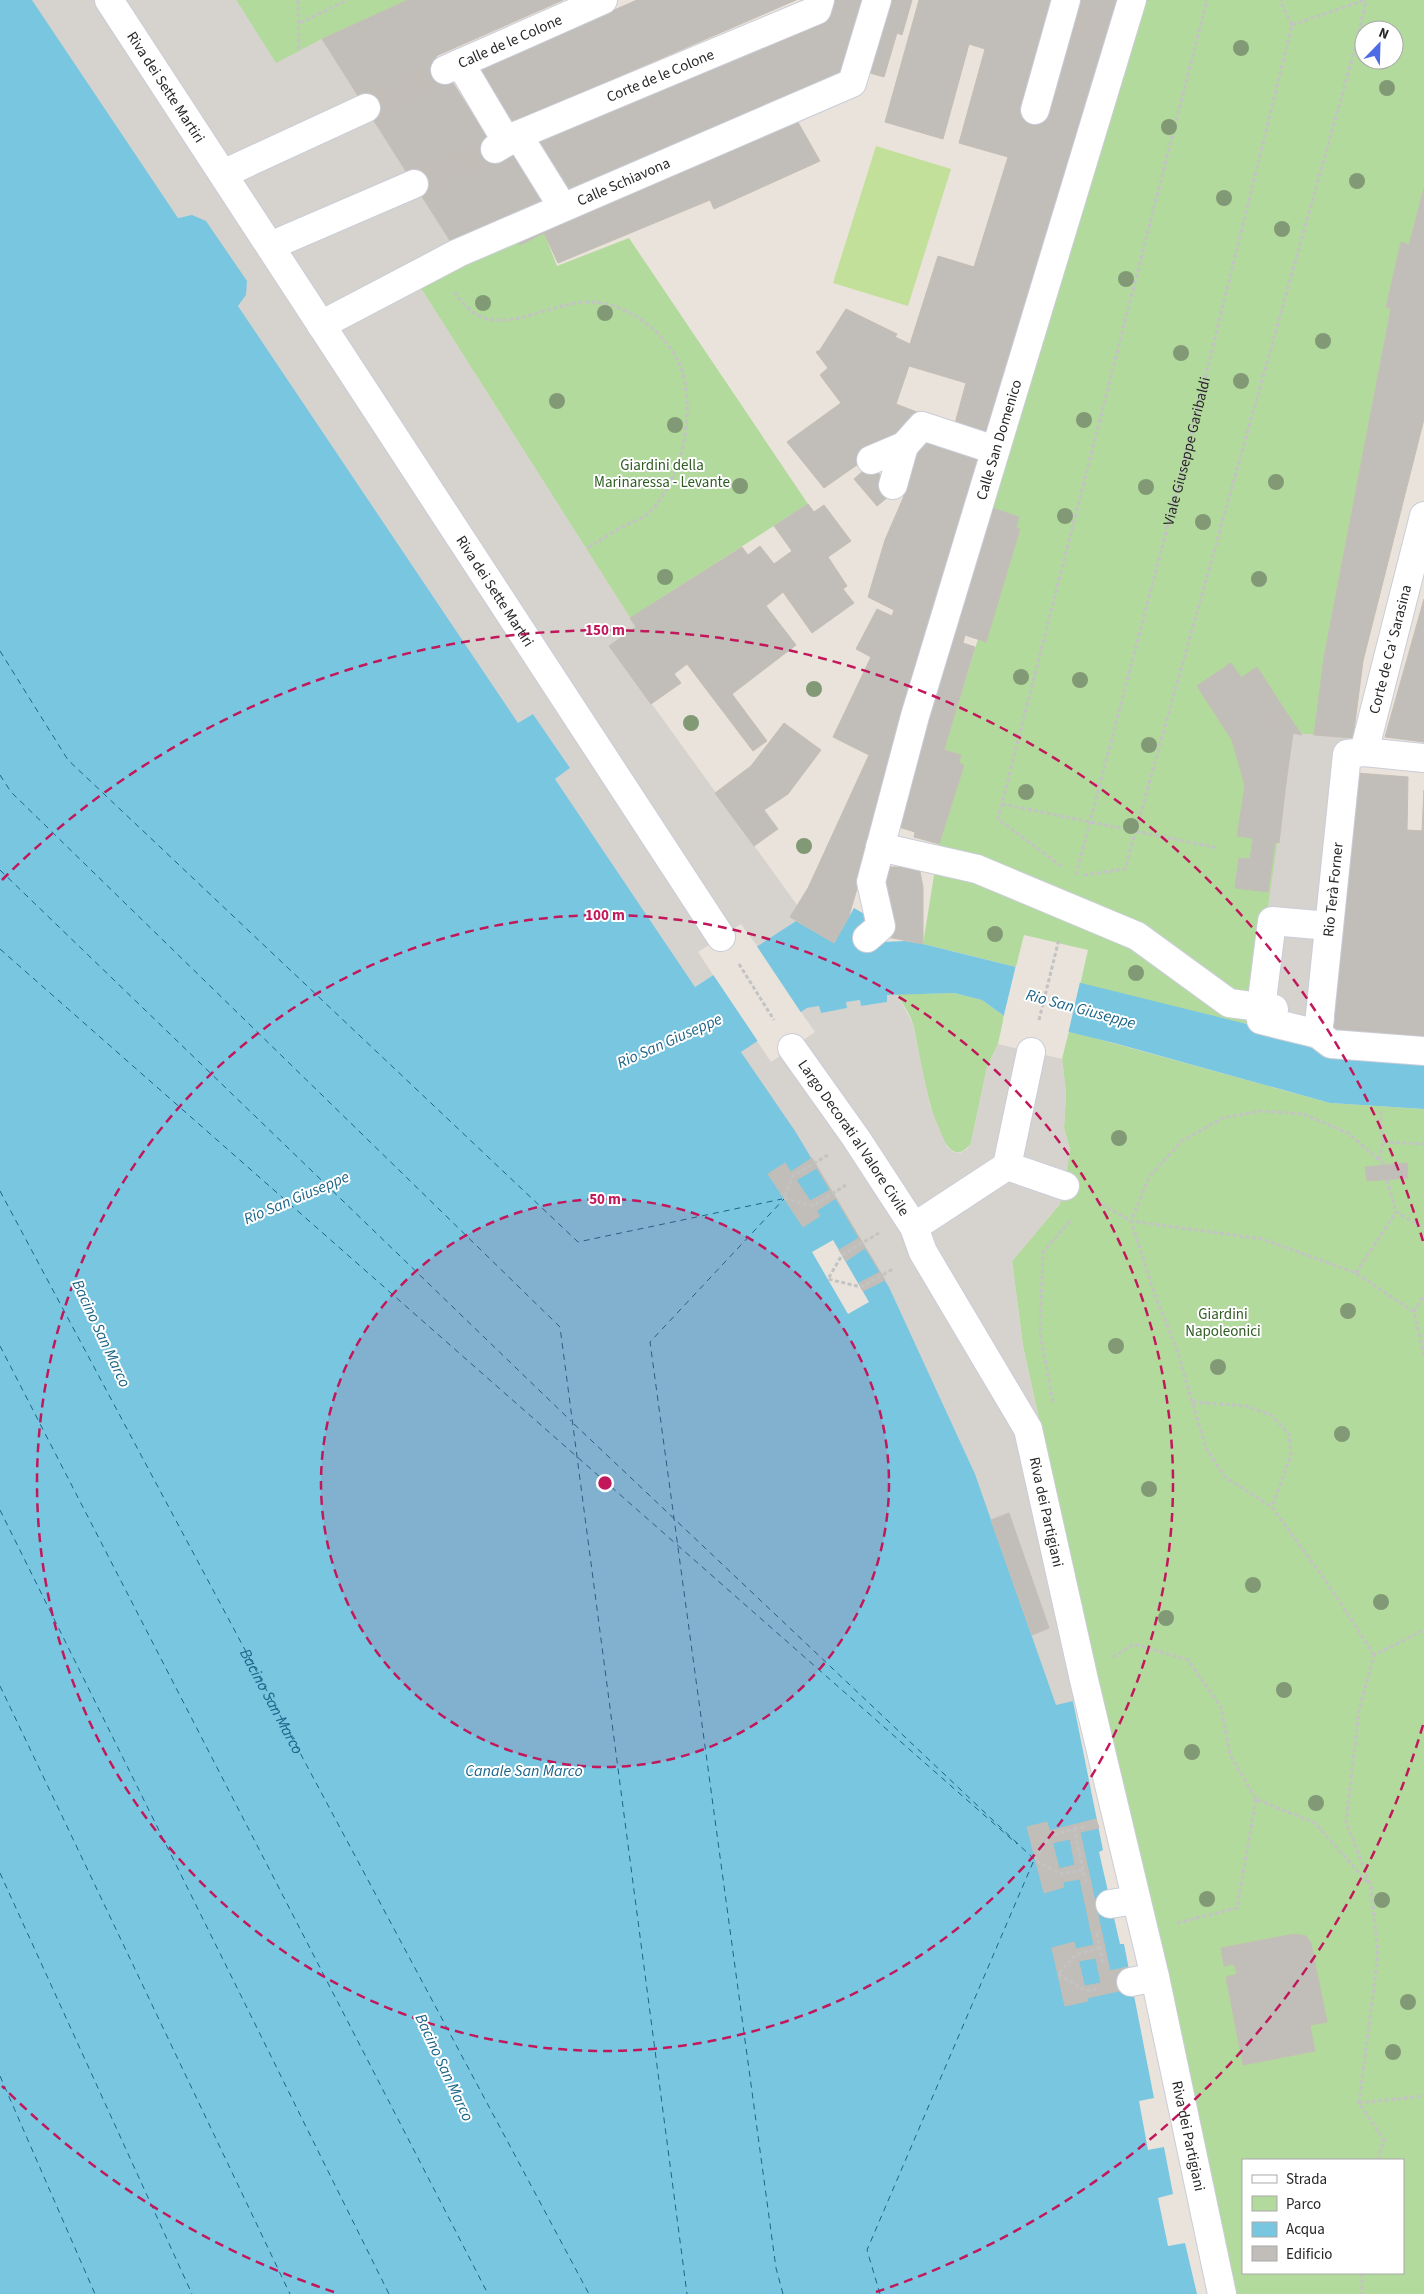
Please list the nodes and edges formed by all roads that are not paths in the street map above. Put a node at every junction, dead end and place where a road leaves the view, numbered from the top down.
1 (109, 0) edge
2 (603, 0) edge
3 (820, 0) edge
4 (877, 0) edge
5 (1132, 0) edge
6 (1066, 11) edge
7 (366, 108) tunnel mouth
8 (1035, 110) dead end
9 (507, 142) junction
10 (223, 174) junction
11 (414, 184) tunnel mouth
12 (562, 206) junction
13 (270, 246) junction
14 (321, 325) junction
15 (904, 446) junction
16 (995, 450) junction
17 (871, 460) dead end
18 (893, 485) dead end
19 (1424, 516) edge
20 (1360, 754) junction
21 (1424, 758) edge
22 (880, 847) junction
23 (871, 882) junction
24 (864, 908) dead end
25 (1329, 926) junction
26 (721, 937) dead end
27 (868, 938) dead end
28 (1267, 1011) junction
29 (1323, 1030) junction
30 (792, 1048) dead end
31 (1424, 1051) edge
32 (1031, 1052) road end
33 (1007, 1166) junction
34 (1065, 1186) road end
35 (914, 1227) junction
36 (1222, 2294) edge

1 - 10 street, Riva dei Sette Martiri
2 - 9 street, Calle de le Colone
3 - 9 street, Corte de le Colone
4 - 12 street, Calle Schiavona
5 - 16 street, Calle San Domenico
6 - 8 street
7 - 10 street
9 - 12 street
10 - 13 street, Riva dei Sette Martiri
11 - 13 street
12 - 14 street, Calle Schiavona
13 - 14 street, Riva dei Sette Martiri
14 - 26 street, Riva dei Sette Martiri
15 - 16 street
15 - 17 street
15 - 18 street
16 - 22 street, Calle San Domenico
19 - 20 street, Corte de Ca' Sarasina
20 - 21 street
20 - 25 street, Rio Terà Forner
22 - 23 street, Calle San Domenico
22 - 28 street
23 - 24 street, Calle San Domenico
23 - 27 street, Calle San Domenico
25 - 28 street
25 - 29 street, Rio Terà Forner
28 - 29 street
29 - 31 street
30 - 35 street, Largo Decorati al Valore Civile
32 - 33 street
33 - 34 street
33 - 35 street
35 - 36 street, Riva dei Partigiani

